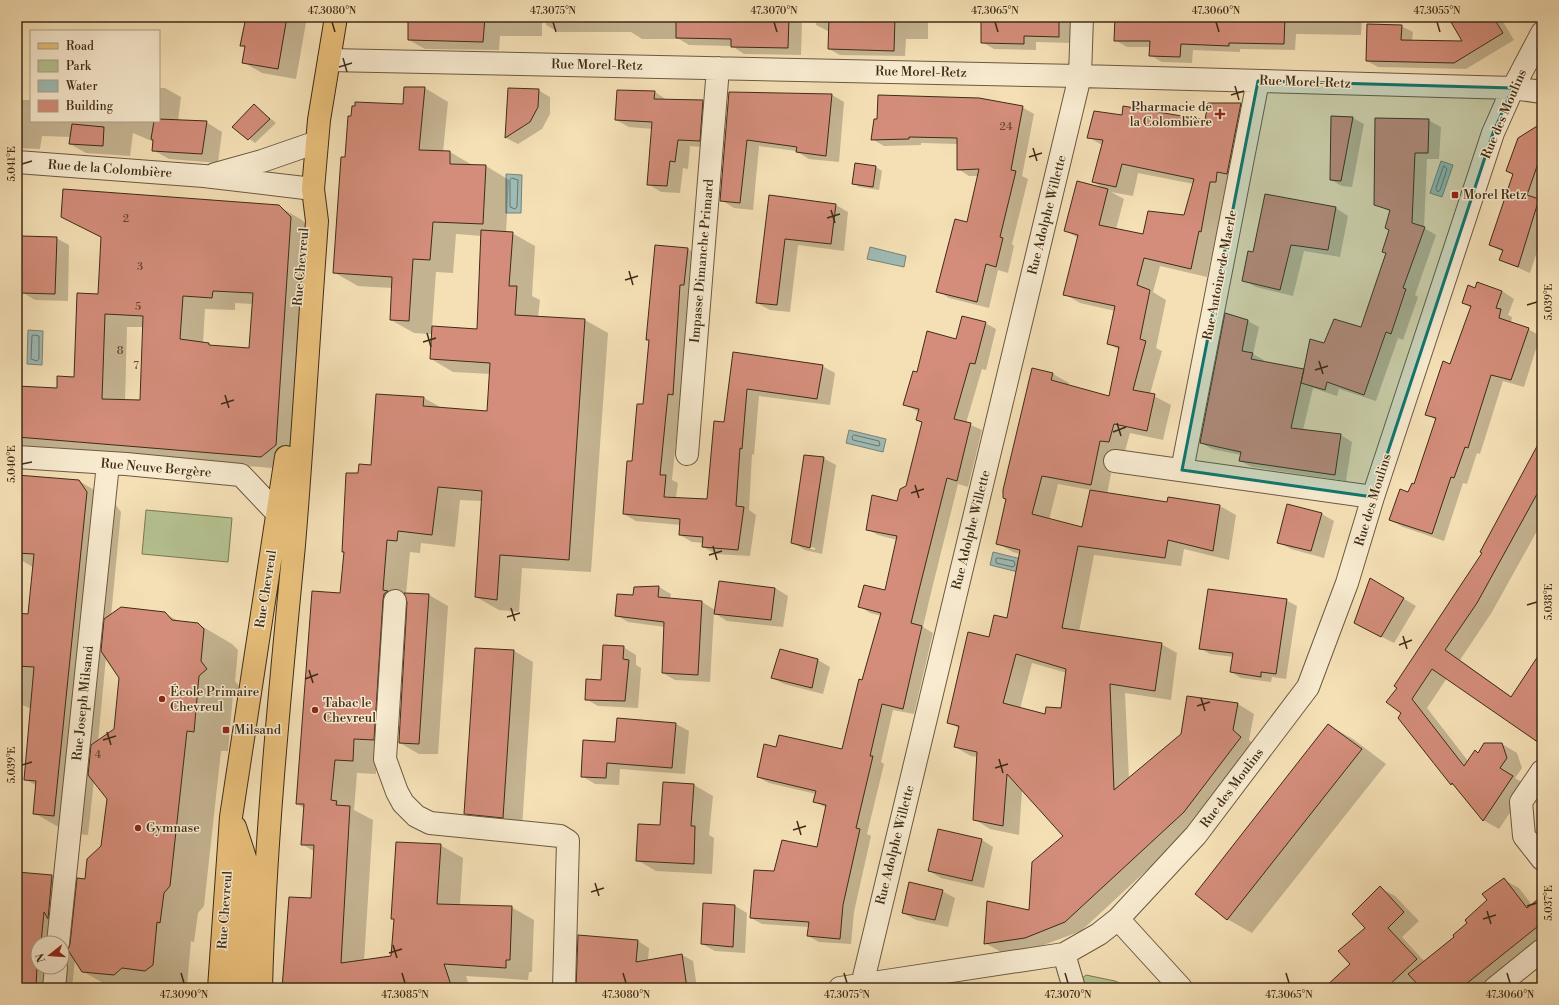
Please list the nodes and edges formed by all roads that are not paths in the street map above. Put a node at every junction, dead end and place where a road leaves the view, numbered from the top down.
1 (336, 17) edge
2 (1082, 17) edge
3 (1542, 33) edge
4 (329, 60) junction
5 (718, 68) junction
6 (1080, 76) junction
7 (1258, 81) junction
8 (1513, 88) junction
9 (1542, 92) edge
10 (317, 142) junction
11 (17, 162) edge
12 (204, 176) junction
13 (313, 190) junction
14 (687, 454) dead end
15 (17, 457) edge
16 (1115, 461) dead end
17 (108, 464) junction
18 (1182, 470) junction
19 (1373, 497) junction
20 (278, 514) junction
21 (395, 601) dead end
22 (1542, 771) edge
23 (1542, 859) edge
24 (1118, 919) junction
25 (59, 935) edge
26 (1542, 950) edge
27 (1064, 954) junction
28 (55, 975) edge
29 (862, 985) junction
30 (224, 987) edge
31 (54, 988) edge
32 (261, 988) edge
33 (564, 988) edge
34 (840, 988) edge
35 (1074, 988) edge
36 (1181, 988) edge
37 (1495, 988) edge

1 - 4 main road, Rue Chevreul
2 - 6 street, Rue Adolphe Willette
3 - 8 street, Rue des Moulins
4 - 5 street, Rue Morel-Retz
4 - 10 main road, Rue Chevreul
5 - 6 street, Rue Morel-Retz
5 - 14 street, Impasse Dimanche Primard
6 - 7 street, Rue Morel-Retz
6 - 29 street, Rue Adolphe Willette
7 - 8 street, Rue Morel-Retz
7 - 18 street, Rue Antoine de Maerle
8 - 9 street, Rue Morel-Retz
8 - 19 street, Rue des Moulins
10 - 12 street, Rue de la Colombière
10 - 13 main road, Rue Chevreul
11 - 12 street, Rue de la Colombière
12 - 13 street, Rue de la Colombière
13 - 20 main road, Rue Chevreul
13 - 32 main road, Rue Chevreul
15 - 17 street, Rue Neuve Bergère
16 - 18 street
17 - 20 street, Rue Neuve Bergère
17 - 25 street, Rue Joseph Milsand
18 - 19 street
19 - 24 street, Rue des Moulins
20 - 30 main road, Rue Chevreul
21 - 33 street
22 - 23 street
24 - 27 street, Rue des Moulins
24 - 36 street
26 - 37 street
27 - 29 street
27 - 35 street
28 - 31 street
29 - 34 street

